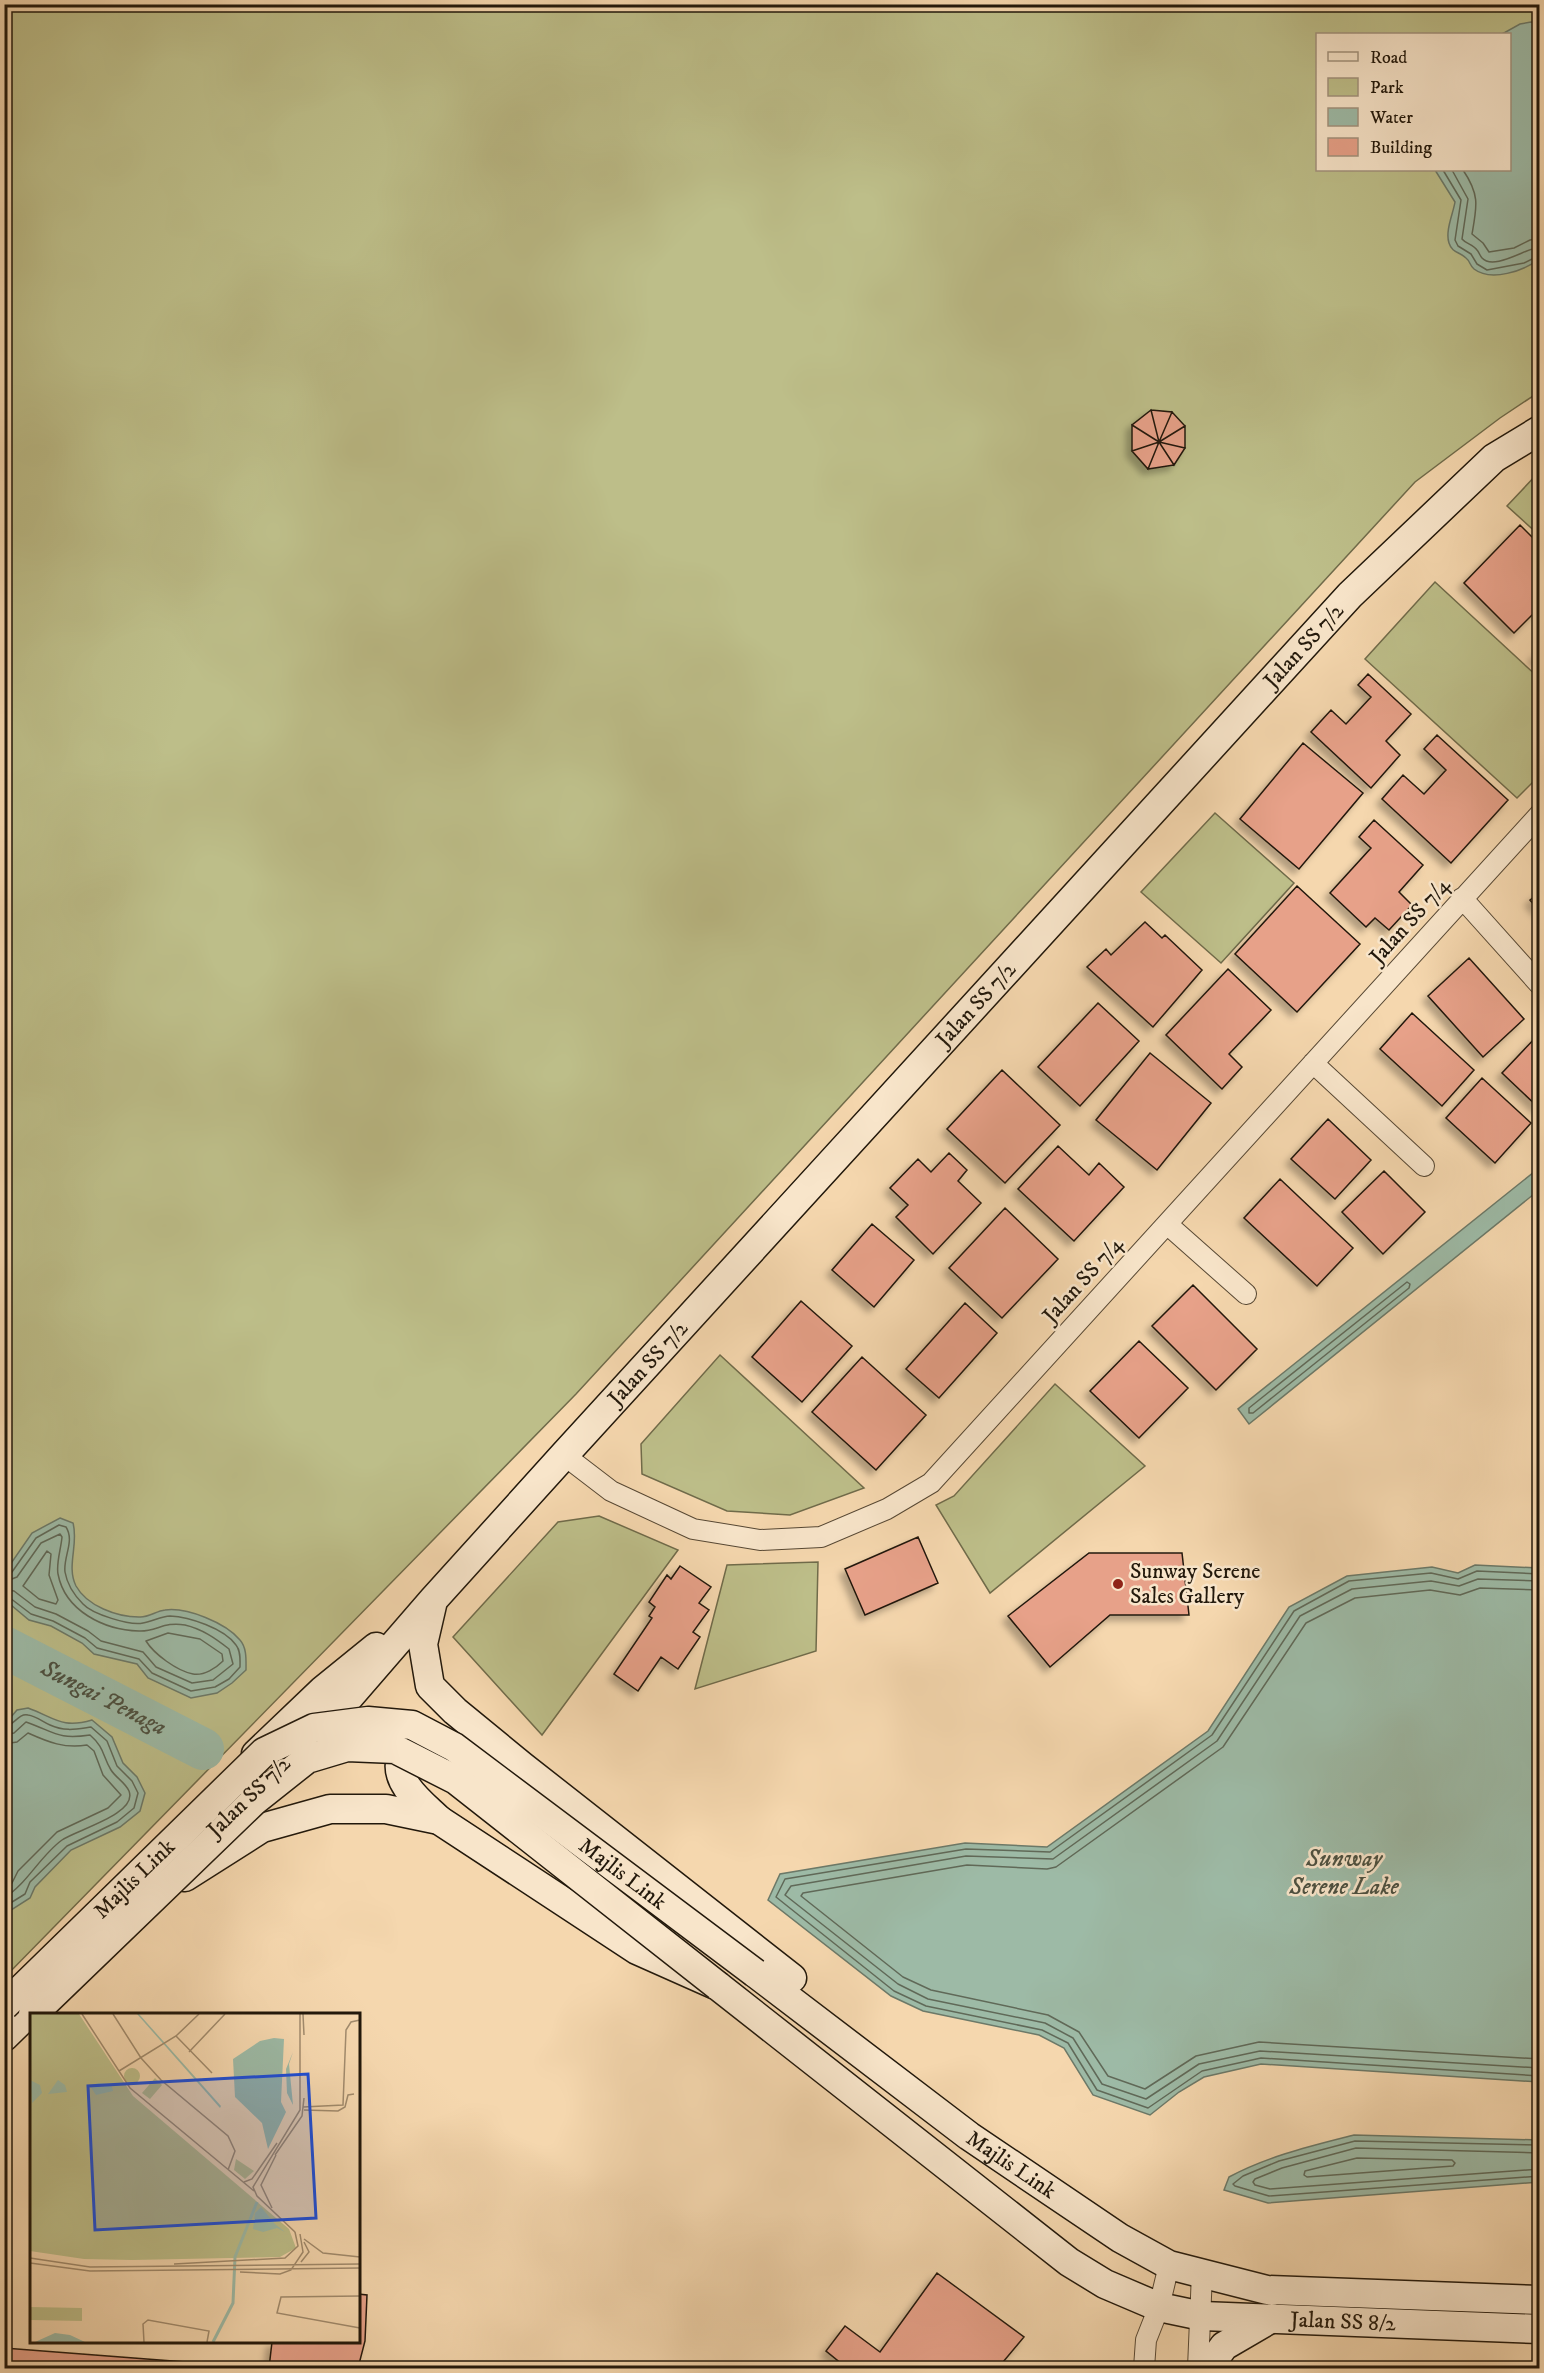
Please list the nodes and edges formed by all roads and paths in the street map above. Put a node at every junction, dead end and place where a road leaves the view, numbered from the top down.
1 (1539, 430) edge
2 (1539, 814) edge
3 (1462, 898) junction
4 (1539, 984) edge
5 (1313, 1063) junction
6 (1424, 1166) dead end
7 (1167, 1224) junction
8 (1246, 1294) dead end
9 (564, 1455) junction
10 (433, 1600) junction
11 (522, 1766) junction
12 (439, 1820) junction
13 (135, 1909) junction
14 (718, 1986) junction
15 (4, 1993) edge
16 (4, 2006) edge
17 (34, 2013) edge
18 (30, 2017) edge
19 (4, 2037) edge
20 (4, 2043) edge
21 (1042, 2187) junction
22 (1169, 2265) junction
23 (1202, 2273) junction
24 (1267, 2290) joint
25 (1539, 2300) edge
26 (1159, 2307) junction
27 (1202, 2316) junction
28 (1272, 2318) junction
29 (1539, 2329) edge
30 (1144, 2368) edge
31 (1198, 2368) edge
32 (1208, 2368) edge

1 - 9 street, Jalan SS 7/2
2 - 3 street, Jalan SS 7/4
3 - 4 street
3 - 5 street, Jalan SS 7/4
5 - 6 street
5 - 7 street, Jalan SS 7/4
7 - 8 street
7 - 9 street, Jalan SS 7/4
9 - 10 street, Jalan SS 7/2
10 - 11 street
10 - 13 street, Jalan SS 7/2
10 - 15 street, Jalan SS 7/2
11 - 12 street
11 - 21 street
12 - 13 street
12 - 14 street
13 - 19 street, Jalan SS 7/2
14 - 17 street, Majlis Link, bridge
14 - 26 street, Majlis Link
16 - 21 street, Majlis Link, bridge
18 - 20 street, Majlis Link
21 - 22 street, Majlis Link
22 - 23 street, Majlis Link
22 - 26 street
23 - 24 street, Majlis Link
23 - 27 street
24 - 25 street, Jalan SS 8/2
26 - 27 street, Majlis Link
26 - 30 street
27 - 28 street, Jalan SS 8/2
27 - 31 street
28 - 29 street, Jalan SS 8/2
28 - 32 street

